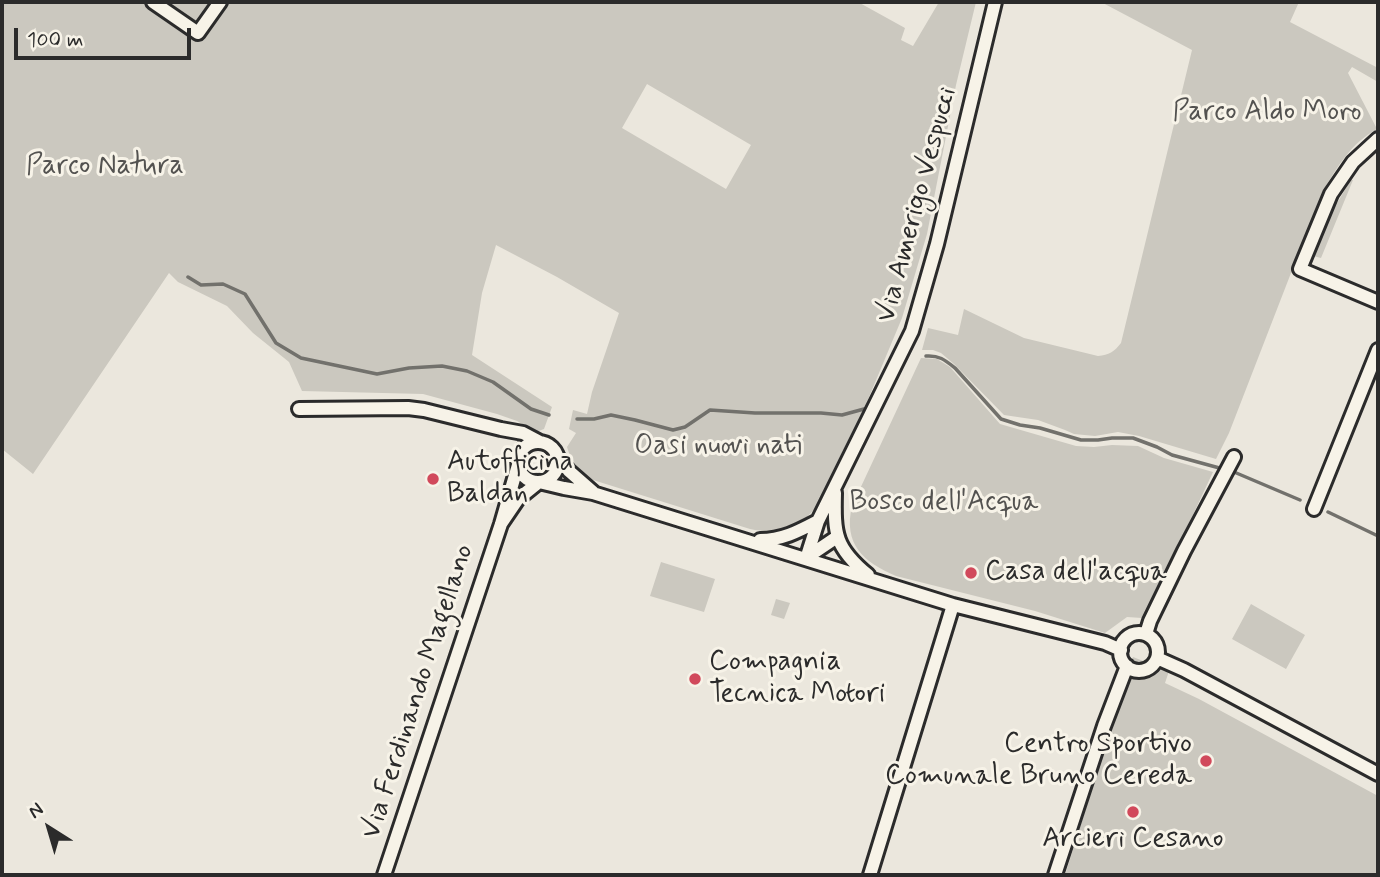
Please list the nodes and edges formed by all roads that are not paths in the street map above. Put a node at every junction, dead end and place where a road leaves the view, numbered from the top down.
1 (153, 2) edge
2 (220, 2) edge
3 (995, 2) edge
4 (1378, 139) edge
5 (1378, 302) edge
6 (1378, 350) edge
7 (299, 409) dead end
8 (501, 429) junction
9 (540, 442) junction
10 (557, 456) junction
11 (1234, 457) dead end
12 (519, 459) junction
13 (539, 482) junction
14 (835, 490) junction
15 (593, 493) junction
16 (1314, 509) dead end
17 (818, 521) junction
18 (501, 524) junction
19 (837, 537) junction
20 (747, 540) junction
21 (806, 559) junction
22 (874, 579) junction
23 (953, 605) junction
24 (1146, 635) junction
25 (1121, 650) junction
26 (1157, 658) junction
27 (1127, 666) junction
28 (1378, 774) edge
29 (384, 875) edge
30 (870, 875) edge
31 (1055, 875) edge

1 - 2 street
3 - 14 street, Via Amerigo Vespucci
4 - 5 street
6 - 16 street
7 - 8 street
8 - 9 street
8 - 12 street
9 - 10 street
9 - 12 street
10 - 13 street
10 - 15 street
11 - 24 street
12 - 13 street
12 - 18 street, Via Ferdinando Magellano
13 - 15 street
13 - 18 street, Via Ferdinando Magellano
14 - 17 street, Via Amerigo Vespucci
14 - 19 street
15 - 20 street
17 - 20 street
17 - 21 street, Via Amerigo Vespucci
18 - 29 street, Via Ferdinando Magellano
19 - 21 street
19 - 22 street
20 - 21 street
21 - 22 street
22 - 23 street
23 - 25 street
23 - 30 street
24 - 25 street
24 - 26 street
25 - 27 street
26 - 27 street
26 - 28 street
27 - 31 street

